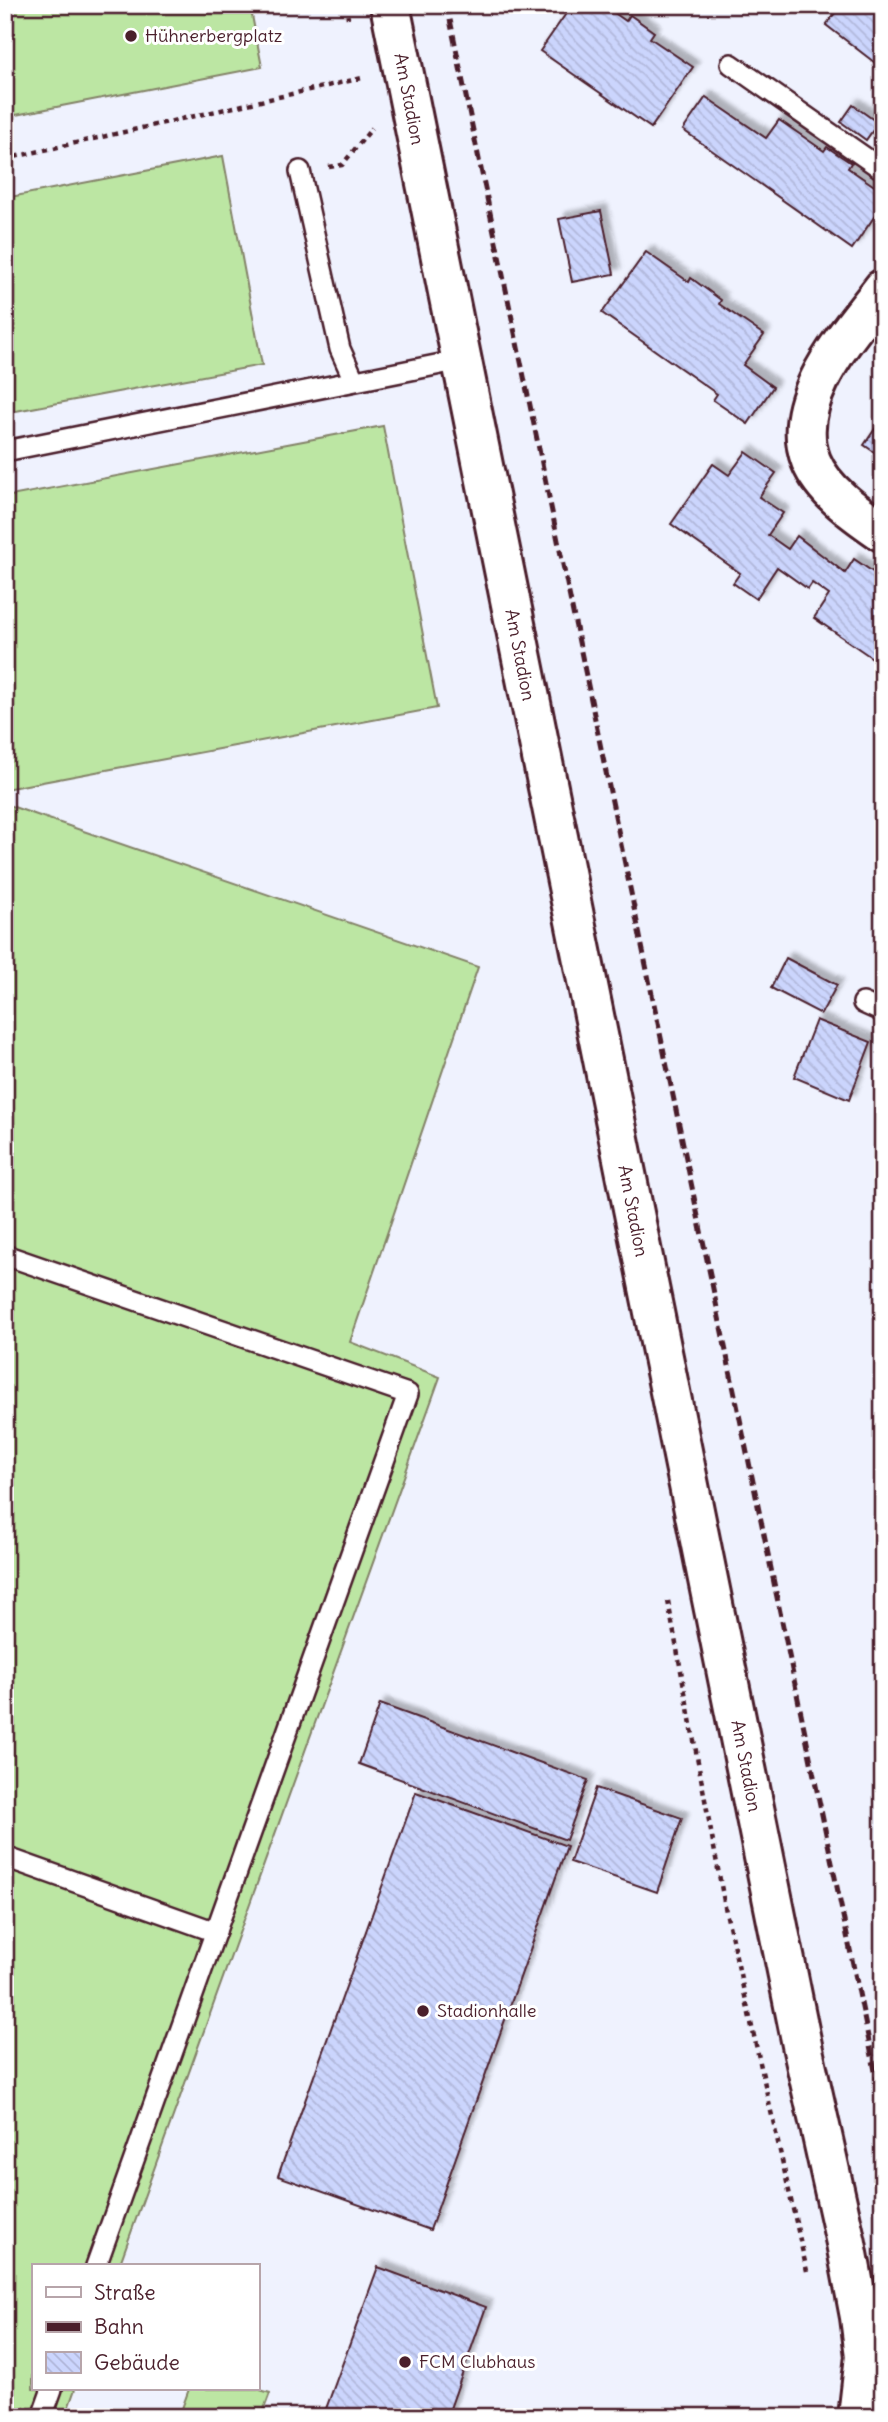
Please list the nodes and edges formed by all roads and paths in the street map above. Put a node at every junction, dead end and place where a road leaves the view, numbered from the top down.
1 (390, 5) edge
2 (731, 64) dead end
3 (362, 78) dead end
4 (372, 128) dead end
5 (5, 159) edge
6 (883, 170) edge
7 (300, 171) joint
8 (883, 289) edge
9 (461, 359) junction
10 (354, 380) junction
11 (5, 451) edge
12 (883, 532) edge
13 (863, 1003) dead end
14 (883, 1012) edge
15 (5, 1255) edge
16 (5, 1857) edge
17 (216, 1932) junction
18 (97, 2264) edge
19 (52, 2390) edge
20 (43, 2417) edge
21 (858, 2417) edge

1 - 9 street, Am Stadion
2 - 6 lane
3 - 5 path
4 - 7 path
7 - 10 lane
8 - 12 street
9 - 10 lane
9 - 21 street, Am Stadion
10 - 11 lane
13 - 14 lane
15 - 17 lane
16 - 17 lane
17 - 18 lane
19 - 20 lane

